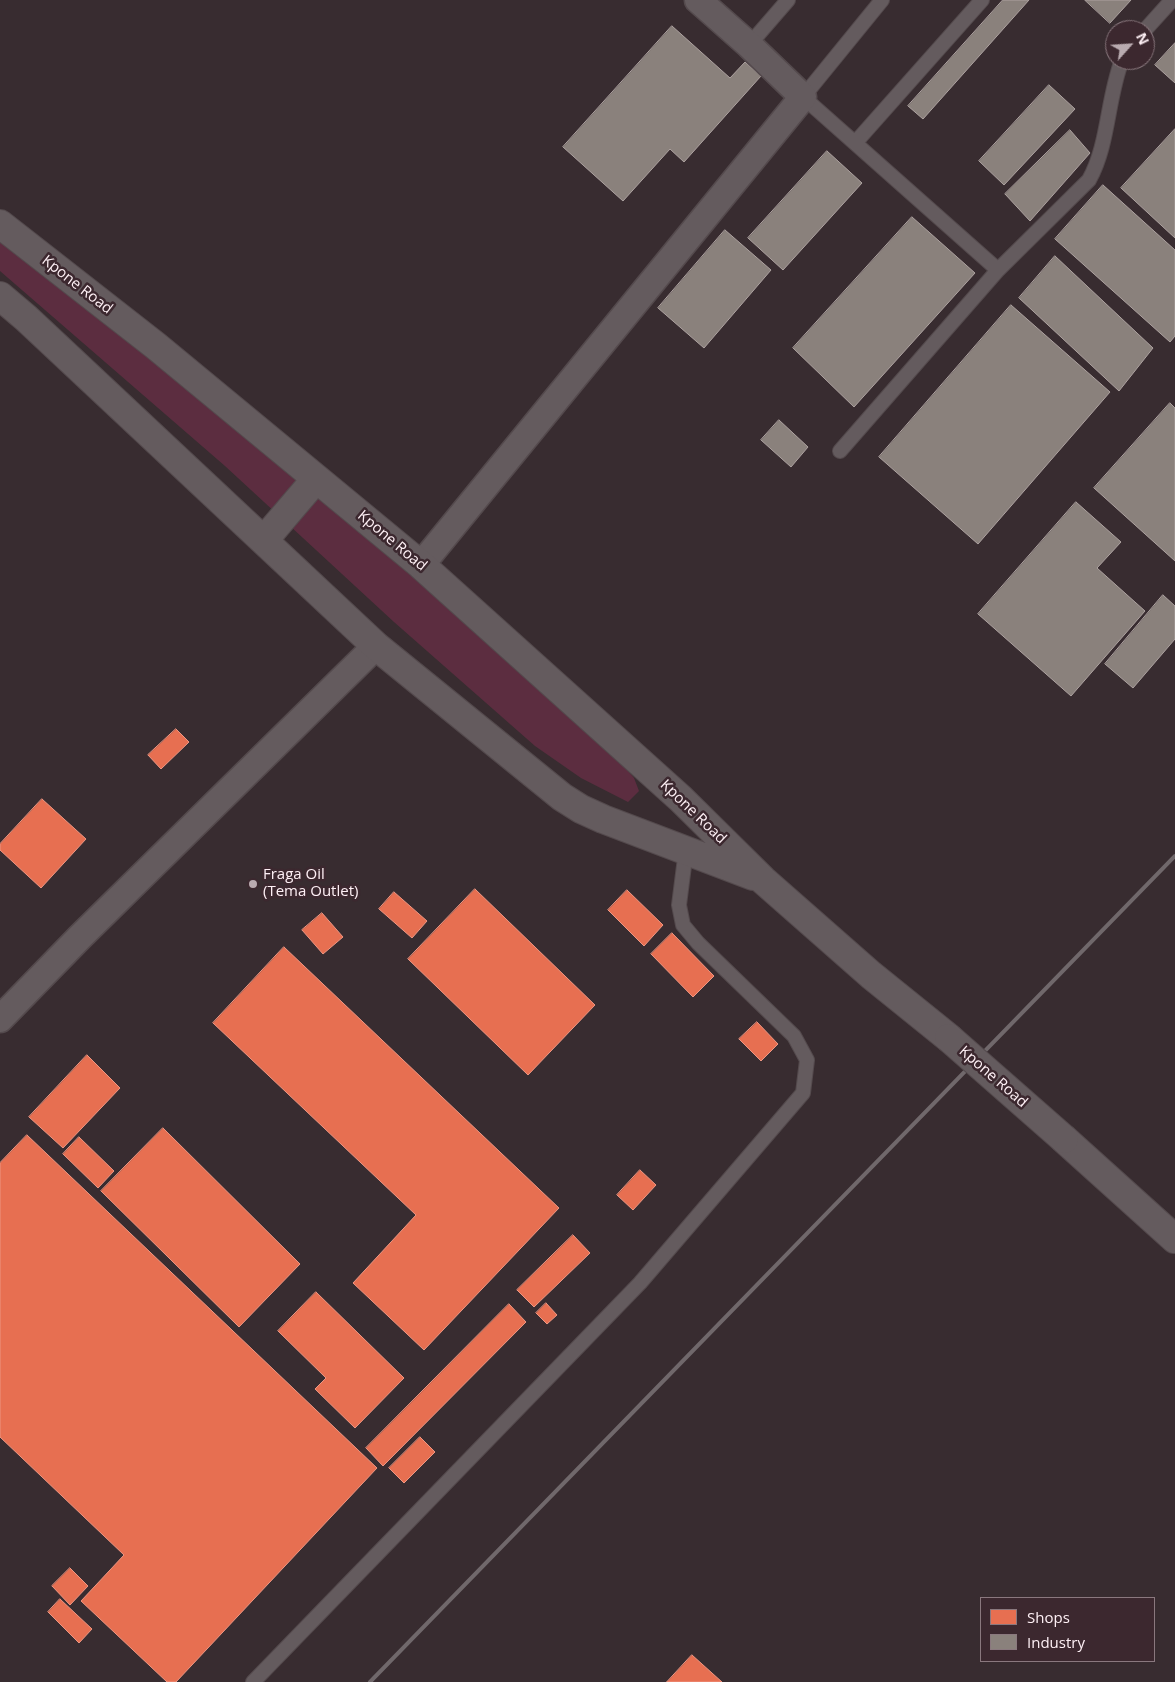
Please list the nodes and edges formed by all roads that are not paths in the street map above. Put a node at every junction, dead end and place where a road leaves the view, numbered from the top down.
1 (698, 0) edge
2 (788, 0) edge
3 (882, 0) edge
4 (982, 0) edge
5 (1172, 0) edge
6 (1154, 20) edge
7 (749, 44) junction
8 (1118, 70) edge
9 (803, 97) junction
10 (855, 143) junction
11 (0, 224) edge
12 (998, 270) junction
13 (0, 296) edge
14 (840, 451) dead end
15 (316, 479) junction
16 (264, 540) junction
17 (421, 565) junction
18 (376, 646) junction
19 (686, 850) junction
20 (763, 880) junction
21 (0, 1018) edge
22 (1175, 1239) edge
23 (253, 1682) edge

1 - 7 street
2 - 7 lane
3 - 9 lane
4 - 10 lane
5 - 6 lane
7 - 9 street
8 - 12 lane
9 - 10 lane
9 - 17 street
10 - 12 lane
11 - 15 main road, Kpone Road
12 - 14 lane
13 - 16 main road, Kpone Road
15 - 16 main road
15 - 17 main road, Kpone Road
16 - 18 main road, Kpone Road
17 - 20 main road, Kpone Road
18 - 19 main road, Kpone Road
18 - 21 street
19 - 20 main road, Kpone Road
19 - 23 lane
20 - 22 main road, Kpone Road, bridge

